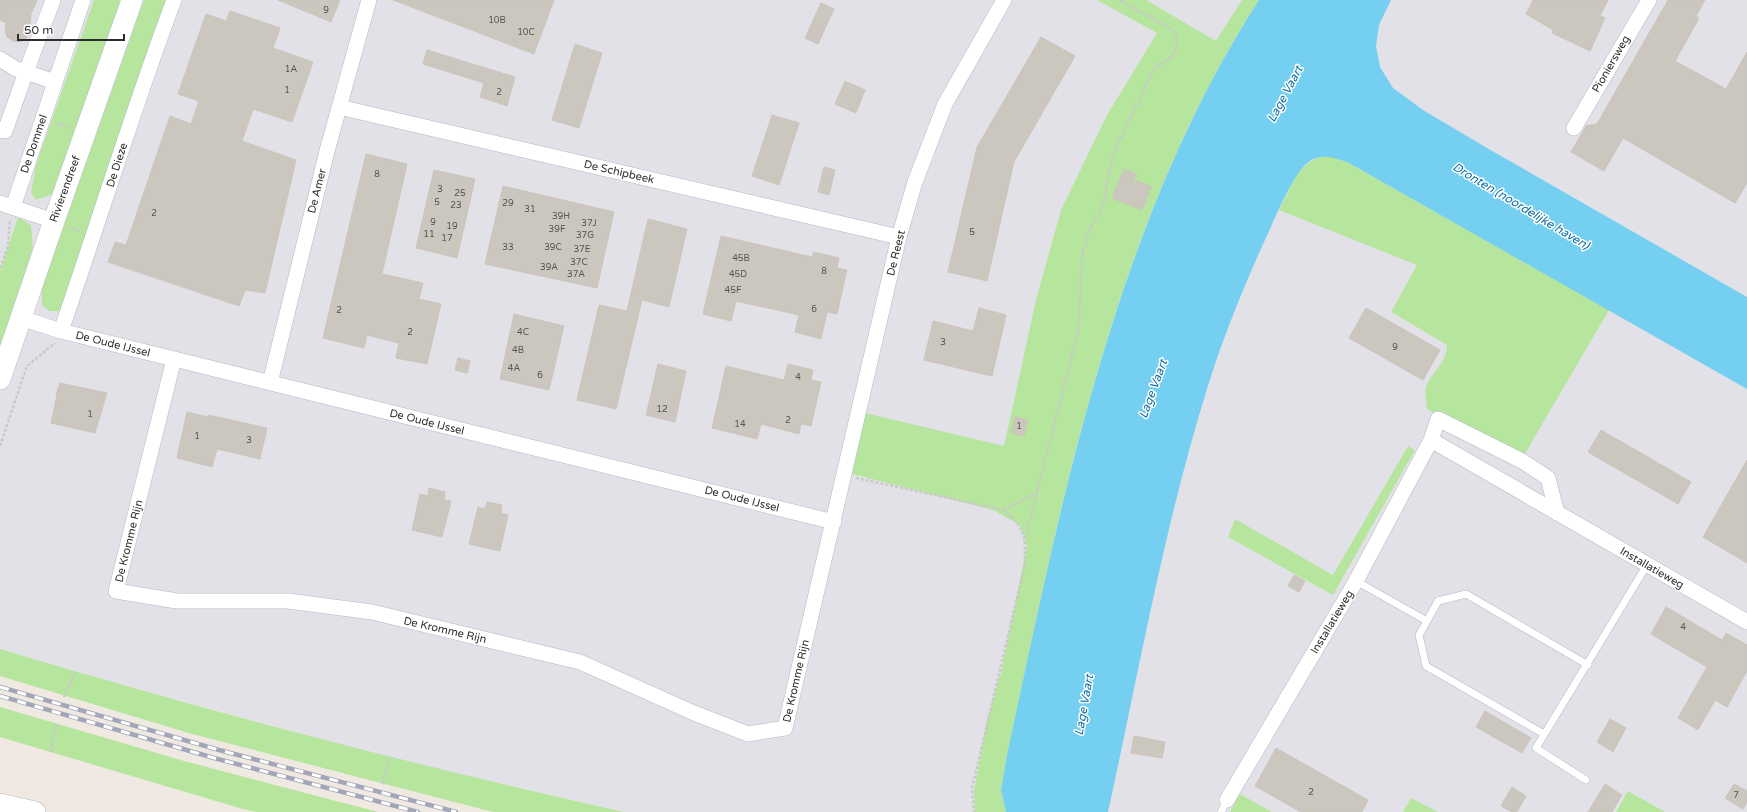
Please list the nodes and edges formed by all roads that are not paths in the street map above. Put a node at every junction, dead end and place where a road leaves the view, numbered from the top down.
1 (53, 0) edge
2 (83, 0) edge
3 (132, 0) edge
4 (174, 0) edge
5 (369, 0) edge
6 (1004, 0) edge
7 (1648, 0) edge
8 (0, 59) edge
9 (26, 72) junction
10 (55, 82) junction
11 (339, 107) junction
12 (1574, 128) dead end
13 (0, 130) edge
14 (6, 205) edge
15 (54, 221) junction
16 (899, 237) junction
17 (21, 318) junction
18 (61, 331) junction
19 (174, 359) junction
20 (0, 379) edge
21 (270, 383) junction
22 (1431, 440) junction
23 (1557, 513) junction
24 (834, 522) junction
25 (1647, 565) junction
26 (1356, 581) junction
27 (1427, 621) junction
28 (1747, 622) edge
29 (1588, 665) junction
30 (1544, 734) junction
31 (1586, 780) dead end
32 (0, 804) edge
33 (1224, 806) edge
34 (35, 812) edge

1 - 9 street
2 - 10 street, De Dommel
3 - 15 main road, Rivierendreef
4 - 18 street, De Dieze
5 - 11 street, De Amer
6 - 16 street, De Reest
7 - 12 street, Pioniersweg
8 - 9 street
9 - 10 street
9 - 13 street
10 - 14 street, De Dommel
11 - 16 street, De Schipbeek
11 - 21 street, De Amer
14 - 15 street
15 - 17 main road, Rivierendreef
16 - 24 street, De Reest
17 - 18 street, De Oude IJssel
17 - 20 main road, Rivierendreef
18 - 19 street, De Oude IJssel
19 - 21 street, De Oude IJssel
19 - 24 street, De Kromme Rijn
21 - 24 street, De Oude IJssel
22 - 23 street, Installatieweg
22 - 23 street, Installatieweg
22 - 26 street, Installatieweg
23 - 25 street, Installatieweg
25 - 28 street, Installatieweg
25 - 29 lane
26 - 27 lane
26 - 33 street, Installatieweg
27 - 29 lane
27 - 30 lane
29 - 30 lane
30 - 31 lane
32 - 34 main road

